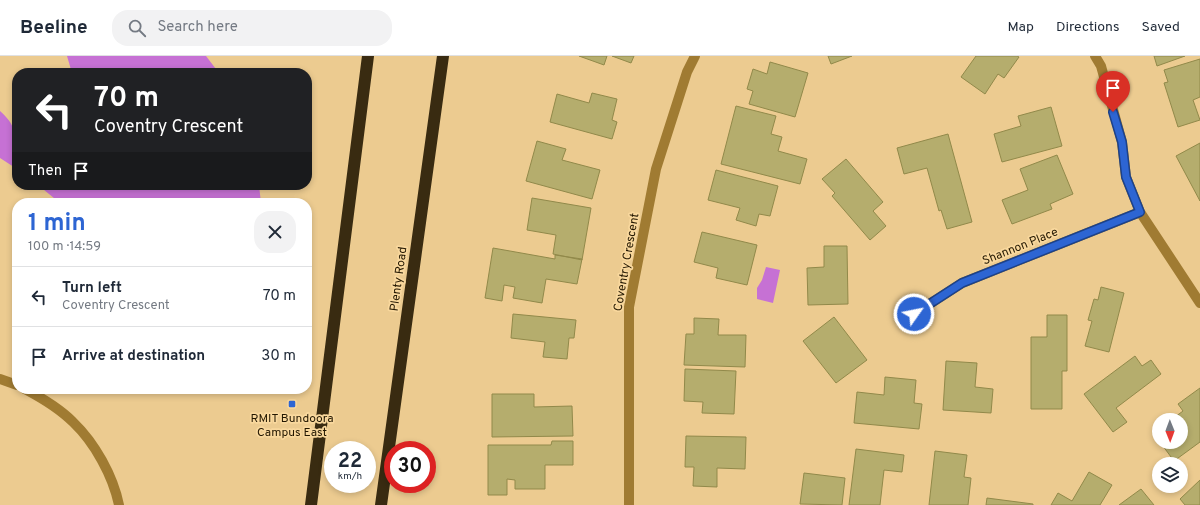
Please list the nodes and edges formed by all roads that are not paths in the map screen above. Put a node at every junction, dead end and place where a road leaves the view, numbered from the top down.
1 (368, 56) edge
2 (443, 56) edge
3 (695, 56) edge
4 (1095, 56) edge
5 (1140, 212) junction
6 (1200, 303) edge
7 (914, 314) dead end
8 (0, 379) edge
9 (12, 383) edge
10 (34, 394) edge
11 (119, 505) edge
12 (311, 505) edge
13 (381, 505) edge
14 (629, 505) edge

1 - 12 highway
2 - 13 highway, Plenty Road
3 - 14 street, Coventry Crescent
4 - 5 street
5 - 6 street
5 - 7 street, Shannon Place
8 - 9 street
10 - 11 street

